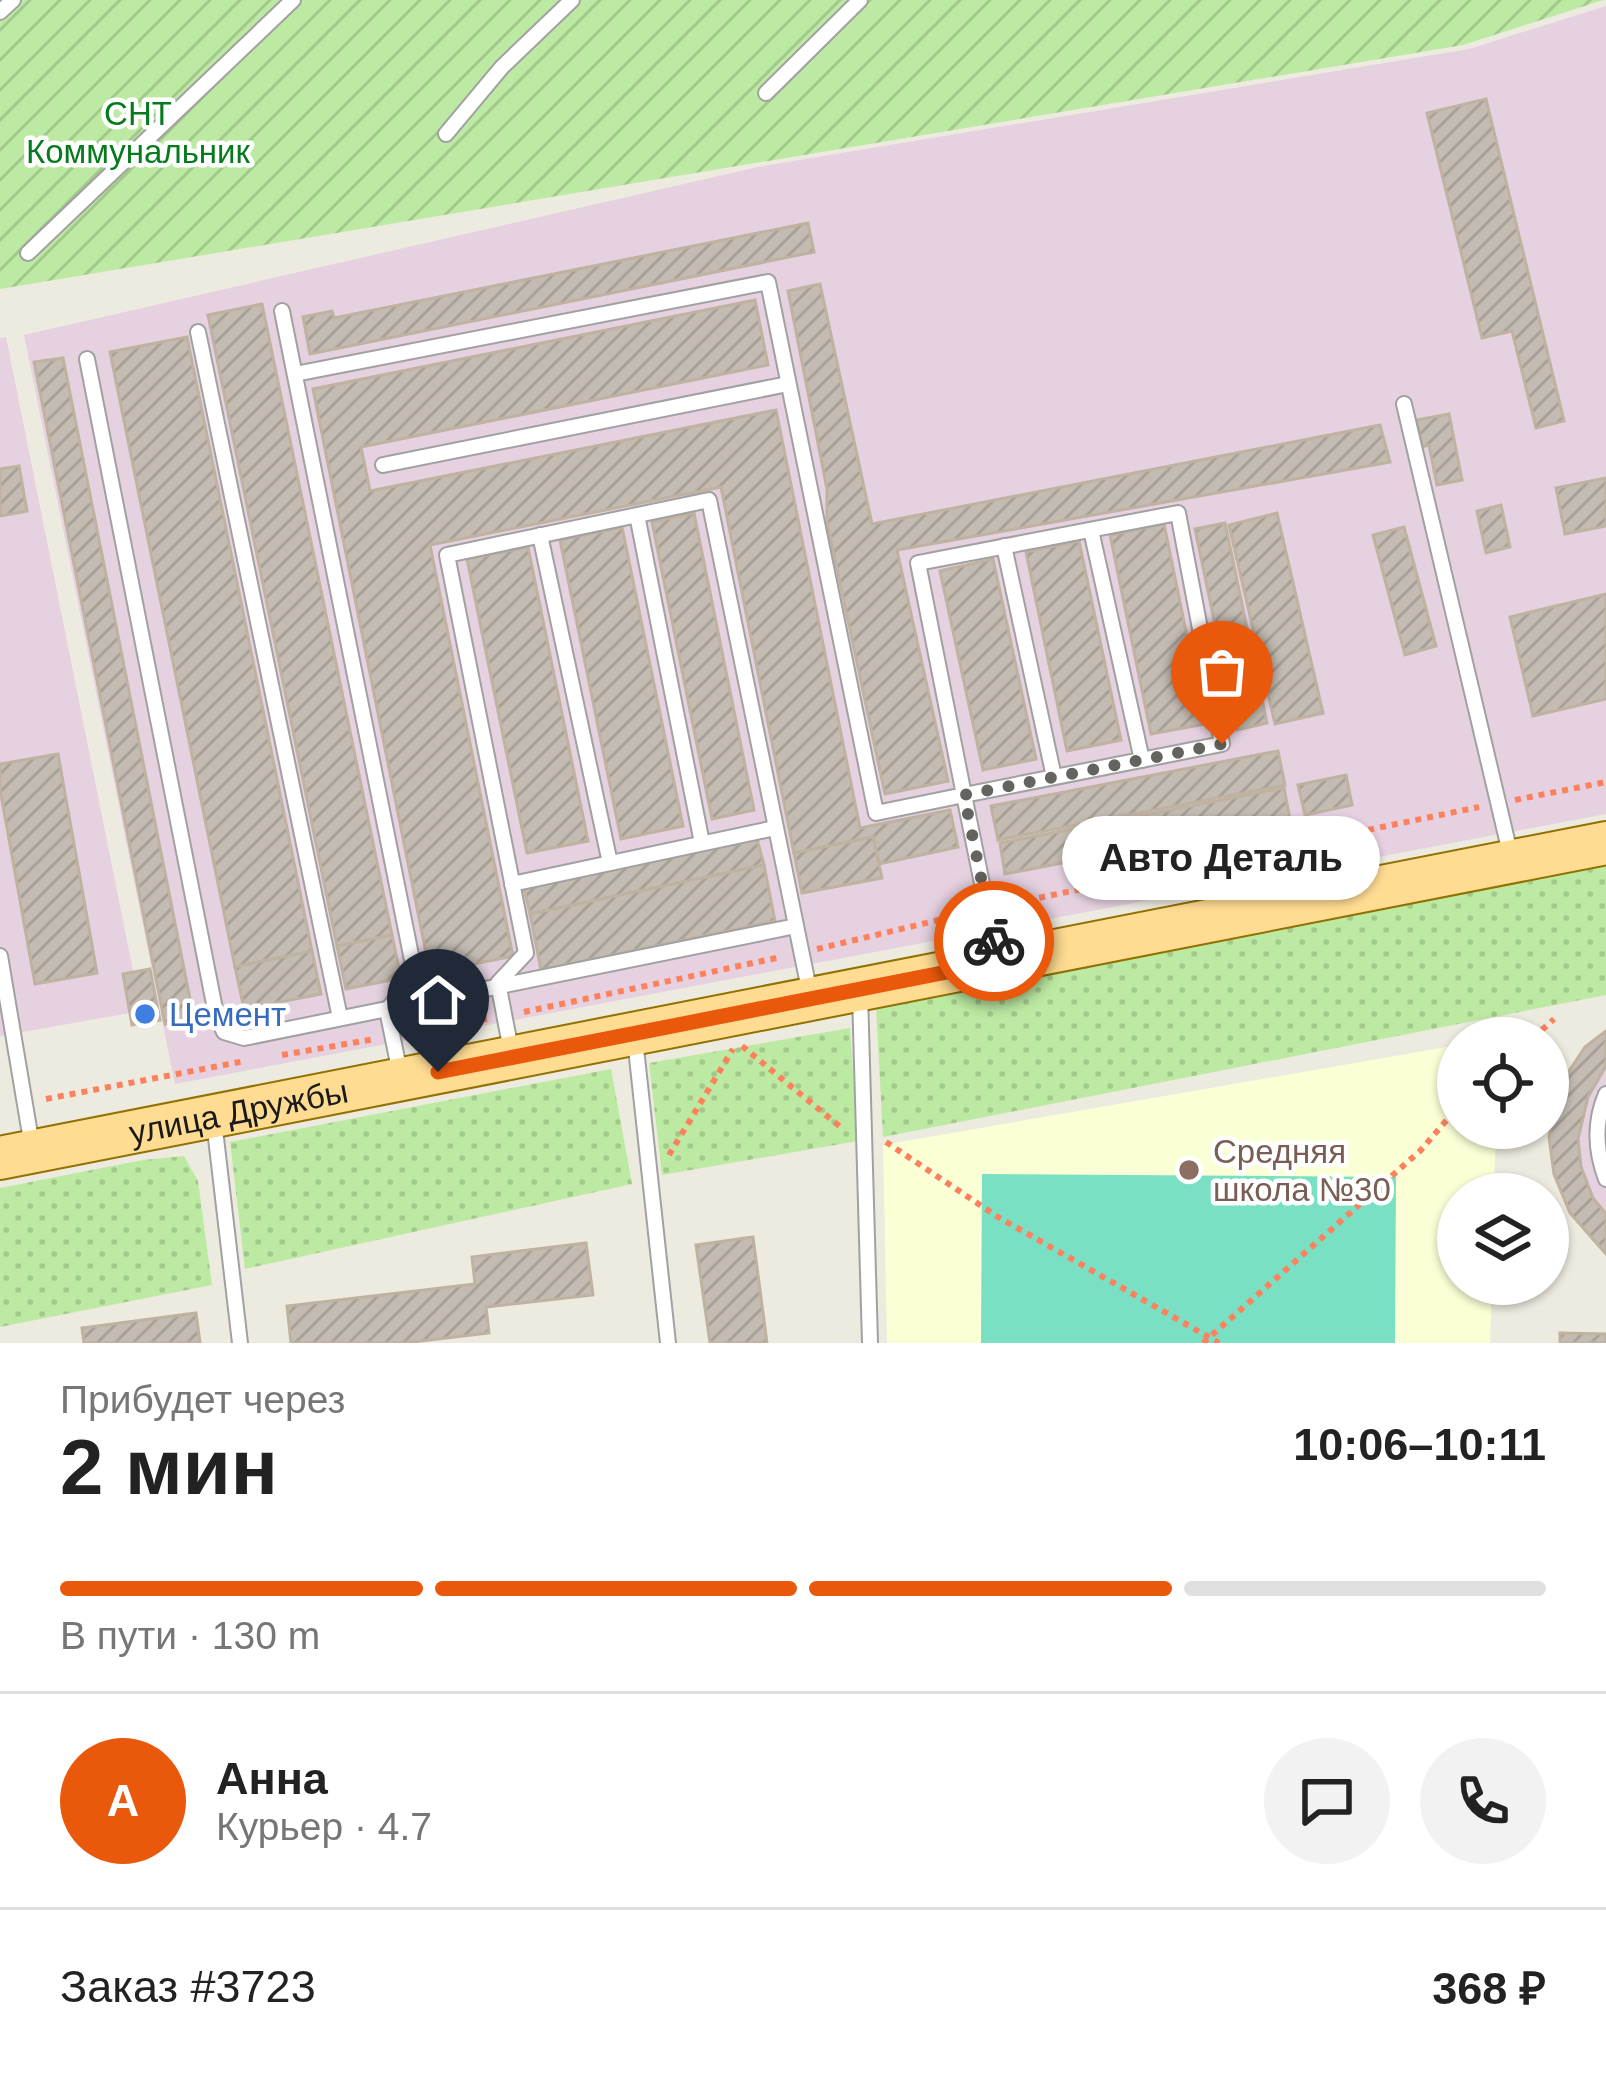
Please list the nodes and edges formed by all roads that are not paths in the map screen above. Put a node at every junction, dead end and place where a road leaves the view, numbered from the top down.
1 (13, 0) edge
2 (293, 0) edge
3 (572, 0) edge
4 (860, 0) edge
5 (0, 12) edge
6 (766, 93) dead end
7 (446, 134) dead end
8 (28, 253) dead end
9 (282, 310) dead end
10 (198, 332) dead end
11 (87, 358) dead end
12 (295, 374) junction
13 (788, 384) junction
14 (1404, 404) dead end
15 (383, 465) dead end
16 (637, 515) junction
17 (1090, 530) junction
18 (540, 536) junction
19 (1004, 546) junction
20 (1142, 760) junction
21 (1054, 777) junction
22 (964, 795) junction
23 (776, 828) junction
24 (1606, 843) edge
25 (703, 844) junction
26 (1512, 862) junction
27 (610, 863) junction
28 (512, 884) junction
29 (796, 926) junction
30 (0, 956) edge
31 (998, 962) junction
32 (498, 983) junction
33 (860, 990) junction
34 (811, 999) junction
35 (387, 1010) junction
36 (340, 1018) junction
37 (634, 1034) junction
38 (508, 1037) junction
39 (401, 1080) junction
40 (1606, 1094) edge
41 (214, 1116) junction
42 (16, 1155) edge
43 (1606, 1179) edge
44 (240, 1343) edge
45 (668, 1343) edge
46 (870, 1343) edge

1 - 5 lane
2 - 8 lane
3 - 7 lane
4 - 6 lane
9 - 12 lane
10 - 36 lane
11 - 36 lane
12 - 13 lane
12 - 35 lane
13 - 15 lane
13 - 22 lane
14 - 26 lane
16 - 18 lane
16 - 23 lane
16 - 25 lane
17 - 19 lane
17 - 20 lane
17 - 20 lane
18 - 27 lane
18 - 28 lane
19 - 21 lane
19 - 22 lane
20 - 21 lane
21 - 22 lane
22 - 31 lane
23 - 25 lane
23 - 29 lane
24 - 26 main road, улица Дружбы
25 - 27 lane
26 - 31 main road, улица Дружбы
27 - 28 lane
28 - 32 lane
29 - 32 lane
29 - 34 lane
30 - 42 lane
31 - 33 main road, улица Дружбы
32 - 35 lane
32 - 38 lane
33 - 34 main road, улица Дружбы
33 - 46 lane
34 - 37 main road, улица Дружбы
35 - 36 lane
35 - 39 lane
37 - 38 main road, улица Дружбы
37 - 45 lane
38 - 39 main road, улица Дружбы
39 - 41 main road, улица Дружбы
40 - 43 lane
41 - 42 main road, улица Дружбы
41 - 44 lane

